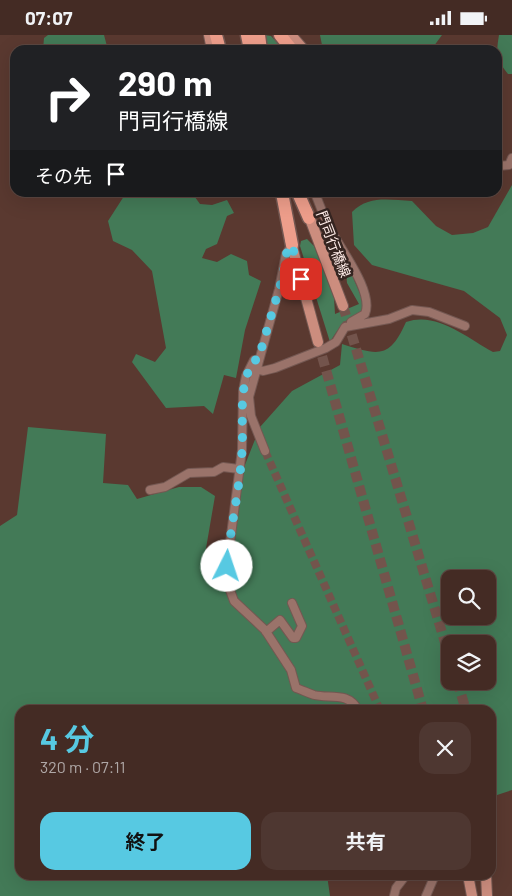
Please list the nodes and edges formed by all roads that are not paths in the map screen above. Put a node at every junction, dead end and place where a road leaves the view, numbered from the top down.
1 (280, 35) edge
2 (291, 35) edge
3 (288, 45) edge
4 (300, 45) edge
5 (277, 197) edge
6 (283, 197) edge
7 (301, 197) edge
8 (317, 197) edge
9 (309, 218) joint
10 (292, 245) junction
11 (343, 306) tunnel mouth
12 (351, 326) junction
13 (465, 326) dead end
14 (318, 342) tunnel mouth
15 (258, 360) junction
16 (256, 369) junction
17 (265, 451) tunnel mouth
18 (239, 469) junction
19 (150, 490) dead end
20 (292, 603) dead end
21 (266, 631) junction
22 (355, 705) edge
23 (402, 880) edge
24 (433, 880) edge
25 (469, 880) edge
26 (486, 880) edge
27 (394, 896) edge
28 (426, 896) edge
29 (472, 896) edge
30 (487, 896) edge

1 - 3 highway
2 - 4 main road
5 - 10 main road
6 - 10 highway
7 - 9 highway
8 - 12 street
9 - 11 main road, 門司行橋線
10 - 14 main road
10 - 15 street
12 - 13 street
12 - 16 street
15 - 16 street
15 - 18 street
16 - 17 street
18 - 19 street
18 - 21 street
20 - 21 street
21 - 22 street
23 - 27 street
24 - 28 street
25 - 29 main road
26 - 30 main road

